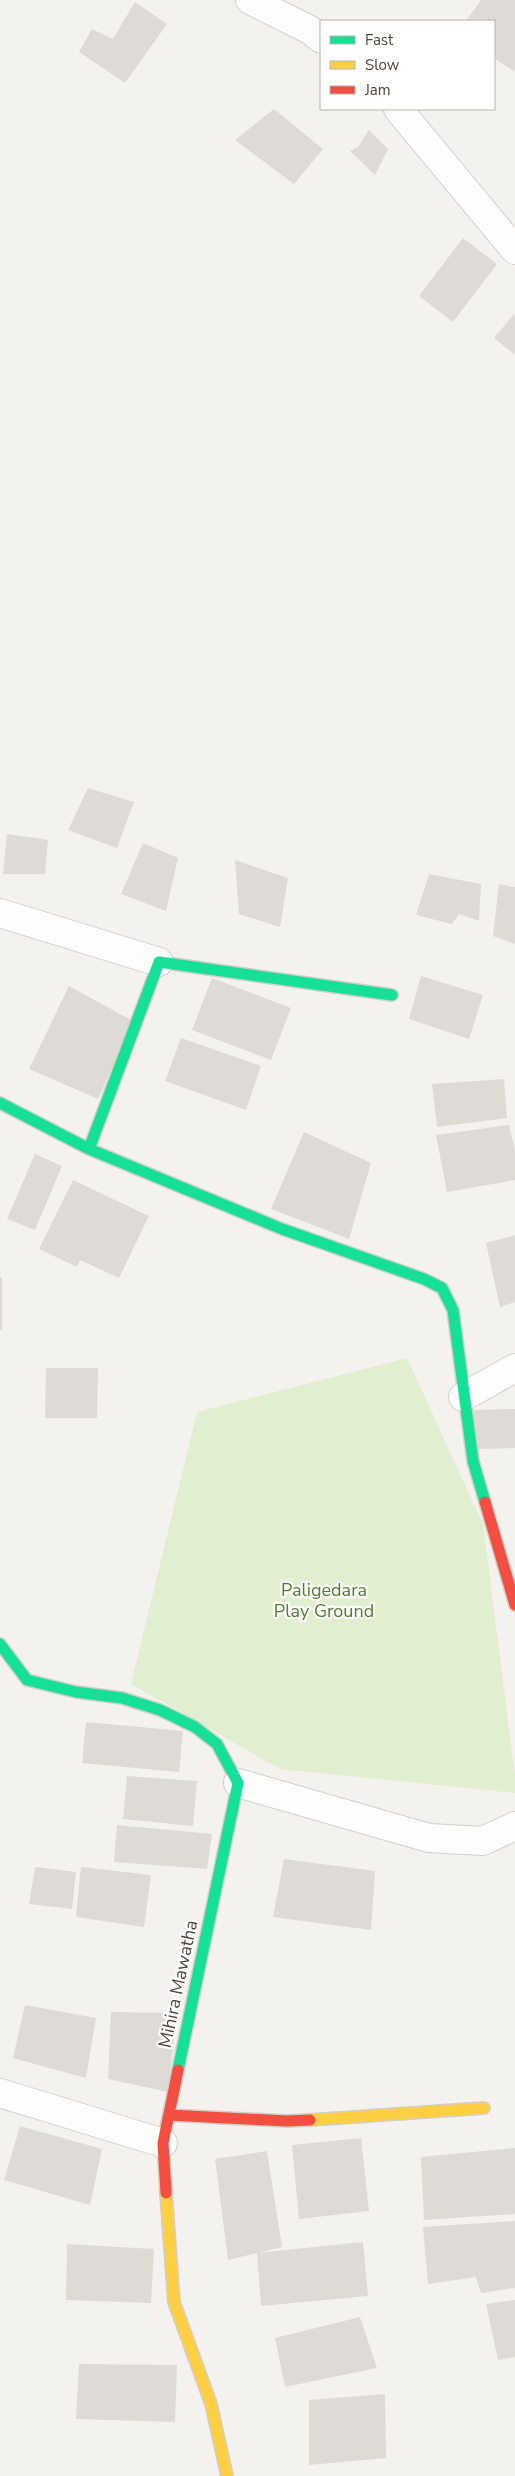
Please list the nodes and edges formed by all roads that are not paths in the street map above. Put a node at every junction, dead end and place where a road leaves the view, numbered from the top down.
1 (250, 0) edge
2 (320, 38) edge
3 (399, 110) edge
4 (515, 250) edge
5 (0, 914) edge
6 (159, 962) junction
7 (392, 995) dead end
8 (0, 1103) edge
9 (88, 1149) junction
10 (515, 1368) edge
11 (463, 1397) junction
12 (515, 1605) edge
13 (0, 1644) edge
14 (238, 1783) junction
15 (515, 1826) edge
16 (0, 2093) edge
17 (484, 2108) dead end
18 (169, 2115) junction
19 (163, 2143) junction
20 (227, 2476) edge

1 - 2 street
3 - 4 street
5 - 6 street
6 - 7 street
6 - 9 street
8 - 9 street
9 - 11 street
10 - 11 street
11 - 12 street
13 - 14 street
14 - 15 street
14 - 18 street, Mihira Mawatha
16 - 19 street
17 - 18 street
18 - 19 street, Mihira Mawatha
19 - 20 street, Mihira Mawatha

